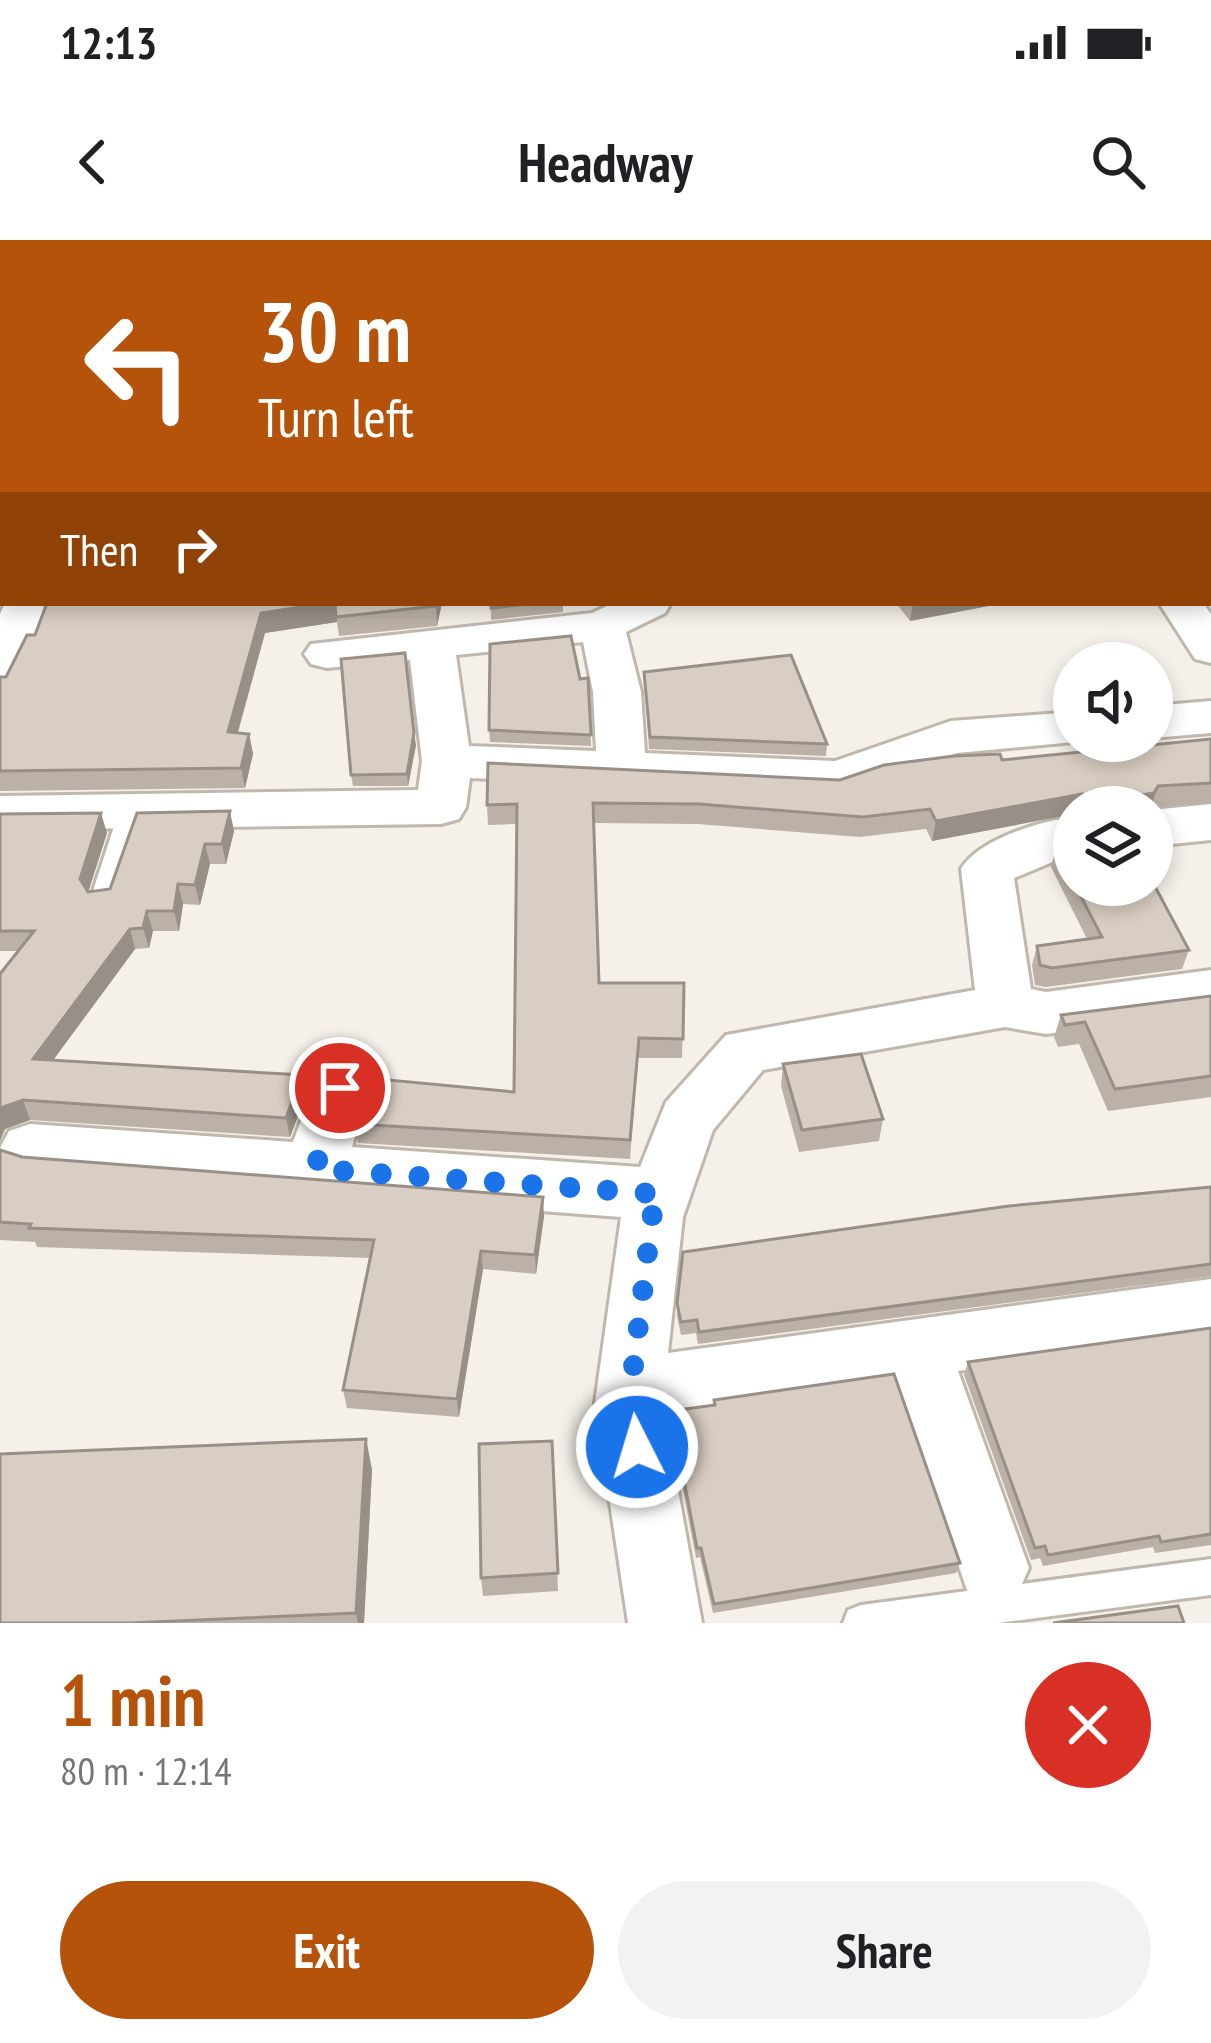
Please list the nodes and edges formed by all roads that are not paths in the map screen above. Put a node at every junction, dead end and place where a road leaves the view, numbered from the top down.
1 (26, 606) edge
2 (643, 606) edge
3 (1183, 606) edge
4 (602, 626) junction
5 (431, 643) junction
6 (1211, 649) edge
7 (326, 654) dead end
8 (0, 672) edge
9 (1211, 717) edge
10 (1173, 720) edge
11 (1053, 730) edge
12 (447, 761) junction
13 (621, 769) junction
14 (132, 811) junction
15 (0, 813) edge
16 (1211, 822) edge
17 (1173, 826) edge
18 (1053, 838) edge
19 (103, 900) edge
20 (1211, 991) edge
21 (1004, 1006) junction
22 (340, 1088) dead end
23 (30, 1148) dead end
24 (315, 1169) junction
25 (660, 1194) junction
26 (1211, 1307) edge
27 (917, 1348) junction
28 (631, 1388) junction
29 (993, 1568) dead end
30 (1211, 1577) edge
31 (665, 1623) edge
32 (861, 1623) edge

1 - 8 street
2 - 4 street
3 - 6 street
4 - 5 street
4 - 13 street
5 - 7 street
5 - 12 street
9 - 10 street
11 - 13 street
12 - 13 street
12 - 14 street
14 - 15 street
14 - 19 lane
16 - 17 street
18 - 21 street
20 - 21 street
21 - 25 street
22 - 24 street
23 - 24 street
24 - 25 street
25 - 28 street
26 - 27 street
27 - 28 street
27 - 29 street
28 - 31 street
30 - 32 lane

